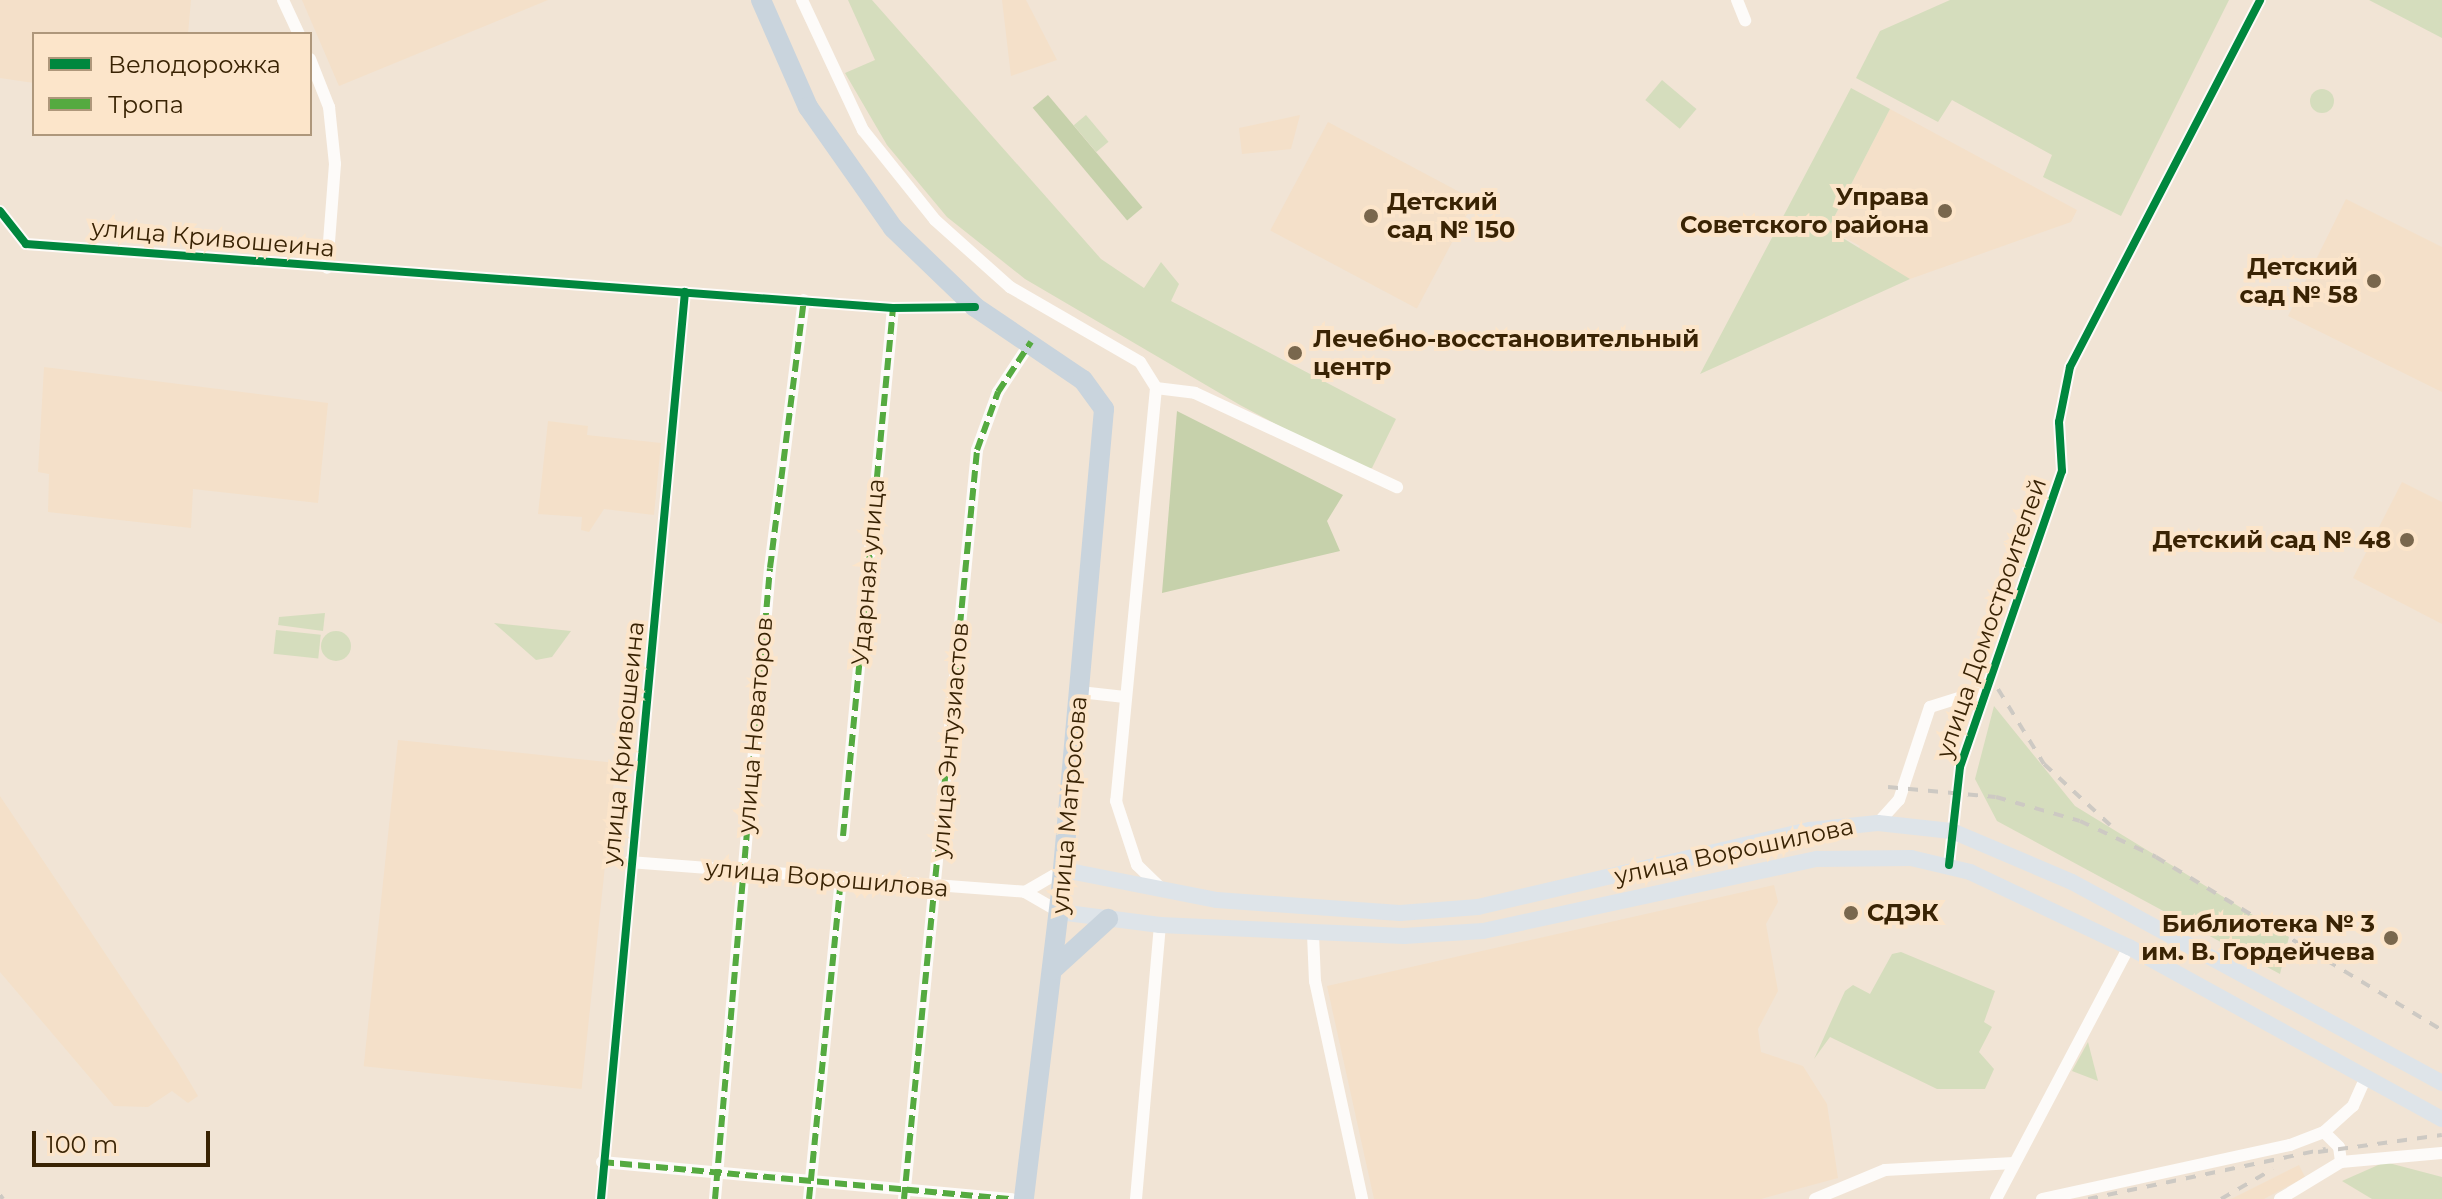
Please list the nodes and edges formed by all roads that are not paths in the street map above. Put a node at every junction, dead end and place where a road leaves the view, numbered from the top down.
1 (283, 0) edge
2 (761, 0) edge
3 (802, 0) edge
4 (1737, 0) edge
5 (2260, 0) edge
6 (1745, 20) dead end
7 (298, 32) edge
8 (312, 64) edge
9 (0, 211) edge
10 (327, 268) junction
11 (685, 292) junction
12 (804, 300) junction
13 (975, 307) junction
14 (893, 308) junction
15 (1031, 342) junction
16 (1156, 388) junction
17 (1397, 487) dead end
18 (1984, 690) junction
19 (1080, 692) junction
20 (1125, 697) junction
21 (1878, 823) junction
22 (1952, 831) junction
23 (843, 836) dead end
24 (629, 862) junction
25 (1949, 865) junction
26 (741, 870) junction
27 (1064, 870) junction
28 (841, 878) junction
29 (935, 888) junction
30 (1163, 890) junction
31 (1025, 892) junction
32 (1059, 912) junction
33 (1108, 919) junction
34 (1160, 925) junction
35 (1313, 934) junction
36 (2129, 947) junction
37 (1052, 970) junction
38 (2366, 1077) junction
39 (2442, 1083) edge
40 (2442, 1119) edge
41 (2324, 1132) junction
42 (2442, 1153) edge
43 (602, 1162) junction
44 (2341, 1162) junction
45 (2014, 1163) junction
46 (718, 1172) junction
47 (811, 1180) junction
48 (904, 1194) edge
49 (601, 1199) edge
50 (715, 1199) edge
51 (809, 1199) edge
52 (1012, 1199) edge
53 (1024, 1199) edge
54 (1136, 1199) edge
55 (1362, 1199) edge
56 (1815, 1199) edge
57 (1996, 1199) edge
58 (2042, 1199) edge
59 (2280, 1199) edge

1 - 7 street
2 - 13 highway
3 - 16 street
4 - 6 street
5 - 18 street, улица Домостроителей
8 - 10 street
9 - 10 street, улица Кривошеина
10 - 11 street, улица Кривошеина
11 - 12 street, улица Кривошеина
11 - 24 street, улица Кривошеина
12 - 14 street, улица Кривошеина
12 - 26 street, улица Новаторов
13 - 14 street, улица Кривошеина
13 - 15 highway
14 - 23 street, Ударная улица
15 - 19 highway, улица Матросова
15 - 29 street, улица Энтузиастов
16 - 17 street
16 - 20 street
18 - 21 street, улица Домостроителей
18 - 22 street, улица Домостроителей
19 - 20 street
19 - 27 highway, улица Матросова
20 - 30 street
21 - 22 main road, улица Ворошилова
21 - 30 main road, улица Ворошилова
22 - 25 street, улица Домостроителей
22 - 39 main road, улица Ворошилова
24 - 26 street, улица Ворошилова
24 - 43 street, улица Кривошеина
25 - 35 main road, улица Ворошилова
25 - 36 main road, улица Ворошилова
26 - 28 street, улица Ворошилова
26 - 46 street, улица Новаторов
27 - 30 main road, улица Ворошилова
27 - 31 street
27 - 32 highway, улица Матросова
28 - 29 street, улица Ворошилова
28 - 47 street
29 - 31 street, улица Ворошилова
29 - 48 street, улица Энтузиастов
31 - 32 street, улица Ворошилова
32 - 33 main road, улица Ворошилова
32 - 37 highway, улица Матросова
33 - 34 main road, улица Ворошилова
33 - 37 highway
34 - 35 main road, улица Ворошилова
34 - 54 street
35 - 55 street
36 - 38 main road, улица Ворошилова
36 - 45 street
37 - 53 highway, улица Матросова
38 - 40 main road, улица Ворошилова
38 - 41 street
41 - 44 street
41 - 58 street
42 - 44 street
43 - 46 street
43 - 49 street, улица Кривошеина
44 - 59 street
45 - 56 street
45 - 57 street
46 - 47 street
46 - 50 street, улица Новаторов
47 - 48 street
47 - 51 street
48 - 52 street

